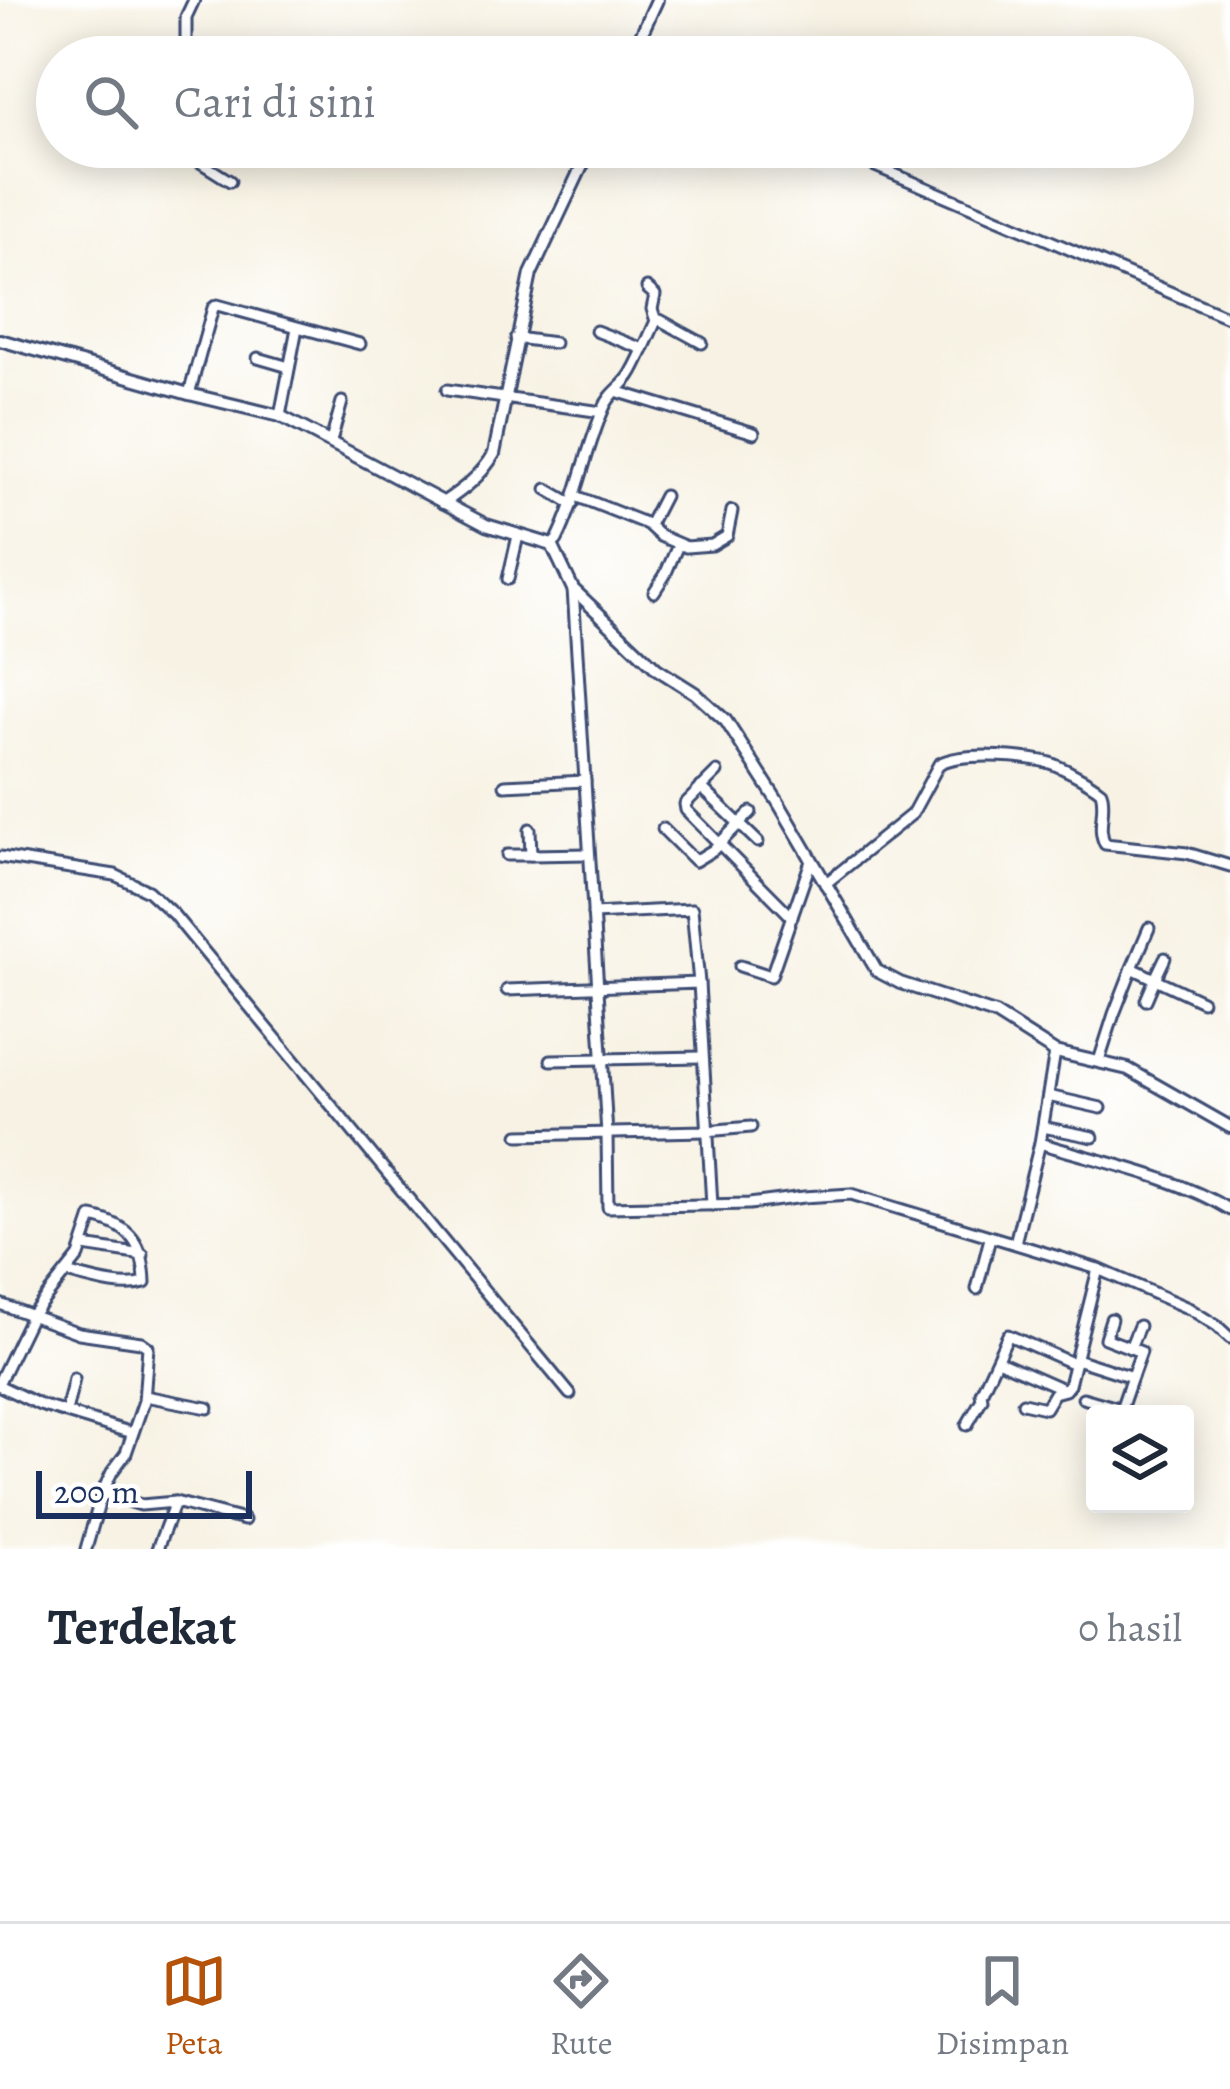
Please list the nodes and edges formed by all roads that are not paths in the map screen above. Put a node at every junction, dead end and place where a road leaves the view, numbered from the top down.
1 (194, 0) edge
2 (657, 0) edge
3 (186, 36) edge
4 (641, 36) edge
5 (209, 168) edge
6 (581, 168) edge
7 (880, 168) edge
8 (230, 181) dead end
9 (646, 288) dead end
10 (1230, 318) edge
11 (656, 321) junction
12 (297, 328) junction
13 (596, 332) dead end
14 (516, 338) junction
15 (0, 340) edge
16 (554, 343) dead end
17 (702, 343) dead end
18 (360, 344) dead end
19 (643, 349) junction
20 (258, 358) dead end
21 (289, 367) junction
22 (447, 390) dead end
23 (619, 392) junction
24 (189, 394) junction
25 (505, 398) junction
26 (342, 403) dead end
27 (602, 412) junction
28 (280, 416) junction
29 (754, 433) dead end
30 (332, 441) junction
31 (548, 489) dead end
32 (664, 496) dead end
33 (574, 500) junction
34 (443, 503) junction
35 (732, 511) dead end
36 (649, 526) junction
37 (518, 536) junction
38 (552, 545) junction
39 (677, 545) junction
40 (508, 578) dead end
41 (573, 590) junction
42 (654, 592) dead end
43 (717, 772) dead end
44 (585, 781) junction
45 (505, 785) dead end
46 (701, 787) junction
47 (751, 812) dead end
48 (739, 824) junction
49 (530, 829) dead end
50 (663, 829) dead end
51 (758, 842) dead end
52 (719, 844) junction
53 (590, 854) junction
54 (507, 855) dead end
55 (531, 856) junction
56 (0, 857) edge
57 (811, 861) junction
58 (1230, 866) edge
59 (825, 884) junction
60 (593, 914) junction
61 (792, 917) junction
62 (1150, 928) dead end
63 (1166, 958) dead end
64 (740, 966) dead end
65 (1132, 968) junction
66 (1189, 976) dead end
67 (1155, 980) junction
68 (699, 983) junction
69 (596, 986) junction
70 (507, 990) dead end
71 (1182, 991) junction
72 (1146, 1000) dead end
73 (1202, 1000) dead end
74 (1055, 1052) junction
75 (702, 1057) junction
76 (551, 1060) dead end
77 (601, 1060) junction
78 (1099, 1061) junction
79 (1048, 1096) junction
80 (1101, 1108) dead end
81 (751, 1126) dead end
82 (1043, 1127) junction
83 (1230, 1127) edge
84 (706, 1131) junction
85 (607, 1134) junction
86 (519, 1136) dead end
87 (1093, 1137) dead end
88 (1040, 1143) junction
89 (712, 1205) junction
90 (1230, 1210) edge
91 (990, 1238) junction
92 (1015, 1243) junction
93 (84, 1246) junction
94 (143, 1255) junction
95 (1098, 1269) junction
96 (66, 1273) junction
97 (977, 1289) dead end
98 (0, 1304) edge
99 (31, 1316) junction
100 (1111, 1319) dead end
101 (1014, 1321) dead end
102 (1138, 1326) dead end
103 (1008, 1335) junction
104 (1230, 1338) edge
105 (1130, 1348) junction
106 (997, 1360) junction
107 (1075, 1362) junction
108 (1132, 1377) junction
109 (74, 1379) dead end
110 (0, 1383) edge
111 (1065, 1390) junction
112 (570, 1394) dead end
113 (145, 1396) junction
114 (1083, 1398) dead end
115 (1023, 1403) dead end
116 (208, 1408) dead end
117 (65, 1412) junction
118 (967, 1424) dead end
119 (133, 1432) junction
120 (102, 1492) junction
121 (175, 1502) junction
122 (244, 1520) dead end
123 (86, 1549) edge
124 (157, 1549) edge

1 - 3 street
2 - 4 street
5 - 8 street
6 - 14 street
7 - 10 street
9 - 11 street
11 - 17 street
11 - 19 street
12 - 18 street
12 - 21 street
12 - 24 street
13 - 19 street
14 - 16 street
14 - 25 street
15 - 24 street
19 - 23 street
20 - 21 street
21 - 28 street
22 - 25 street
23 - 27 street
23 - 29 street
24 - 28 street
25 - 27 street
25 - 34 street
26 - 30 street
27 - 33 street
28 - 30 street
30 - 34 street
31 - 33 street
32 - 36 street
33 - 36 street
33 - 38 street
34 - 37 street
35 - 39 street
36 - 39 street
37 - 38 street
37 - 40 street
38 - 41 street
39 - 42 street
41 - 44 street
41 - 57 street
43 - 46 street
44 - 45 street
44 - 53 street
46 - 48 street
46 - 52 street
47 - 48 street
48 - 51 street
48 - 52 street
49 - 55 street
50 - 52 street
52 - 61 street
53 - 55 street
53 - 60 street
54 - 55 street
56 - 112 street
57 - 59 street
57 - 61 street
58 - 59 street
59 - 74 street
60 - 68 street
60 - 69 street
61 - 64 street
62 - 65 street
63 - 67 street
65 - 67 street
65 - 78 street
66 - 71 street
67 - 71 street
67 - 72 street
68 - 69 street
68 - 75 street
69 - 70 street
69 - 77 street
71 - 73 street
74 - 78 street
74 - 79 street
75 - 77 street
75 - 84 street
76 - 77 street
77 - 85 street
78 - 83 street
79 - 80 street
79 - 82 street
81 - 84 street
82 - 87 street
82 - 88 street
84 - 85 street
84 - 89 street
85 - 86 street
85 - 89 street
88 - 90 street
88 - 92 street
89 - 91 street
91 - 92 street
91 - 97 street
92 - 95 street
93 - 94 street
93 - 94 street
93 - 96 street
94 - 96 street
95 - 104 street
95 - 107 street
96 - 99 street
98 - 99 street
99 - 110 street
99 - 113 street
100 - 105 street
101 - 103 street
102 - 105 street
103 - 106 street
103 - 107 street
105 - 108 street
106 - 111 street
106 - 118 street
107 - 108 street
107 - 111 street
108 - 114 street
109 - 117 street
110 - 117 street
111 - 115 street
113 - 116 street
113 - 119 street
117 - 119 street
119 - 120 street
120 - 121 street
120 - 123 street
121 - 122 street
121 - 124 street

